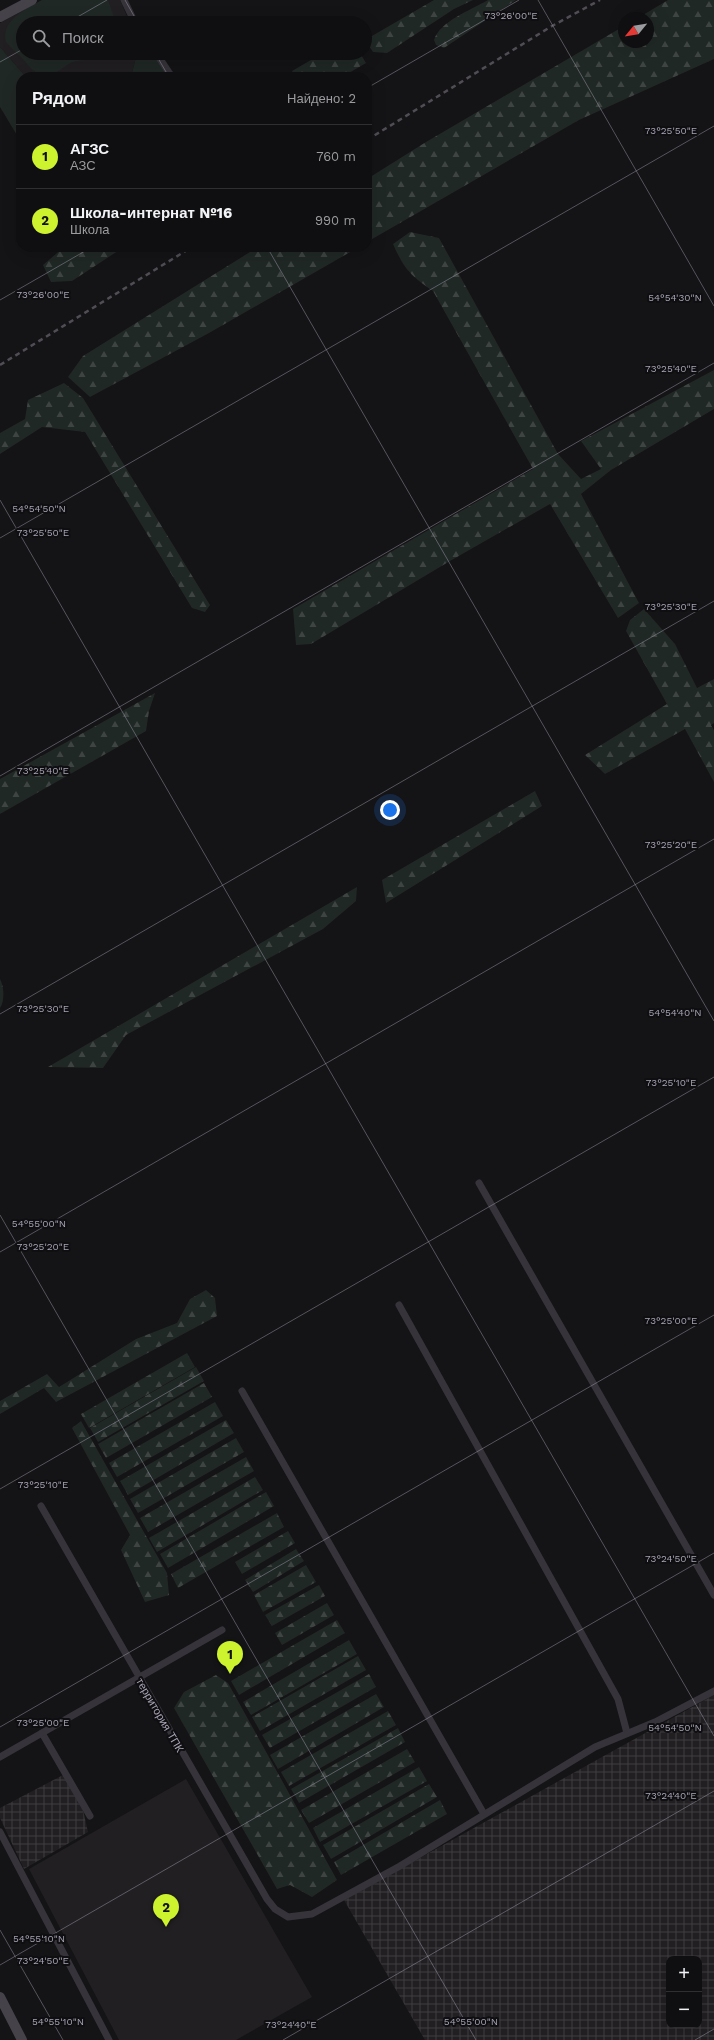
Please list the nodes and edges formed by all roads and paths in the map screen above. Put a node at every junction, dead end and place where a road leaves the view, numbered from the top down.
1 (32, 0) edge
2 (124, 0) edge
3 (132, 16) edge
4 (0, 17) edge
5 (161, 60) edge
6 (169, 72) edge
7 (480, 1183) dead end
8 (399, 1305) dead end
9 (242, 1391) dead end
10 (41, 1506) dead end
11 (714, 1595) edge
12 (222, 1630) dead end
13 (138, 1677) junction
14 (714, 1691) edge
15 (42, 1733) junction
16 (627, 1733) junction
17 (0, 1757) edge
18 (484, 1814) junction
19 (90, 1816) dead end
20 (0, 1832) edge
21 (0, 1998) edge
22 (22, 2040) edge
23 (108, 2040) edge

1 - 4 main road
2 - 3 street
5 - 6 street
7 - 11 street
8 - 16 street
9 - 18 street
10 - 13 street, территория ТПК
12 - 13 street
13 - 15 street
13 - 18 street, территория ТПК
14 - 16 street
15 - 17 street
15 - 19 street
16 - 18 street
20 - 23 street
21 - 22 main road

